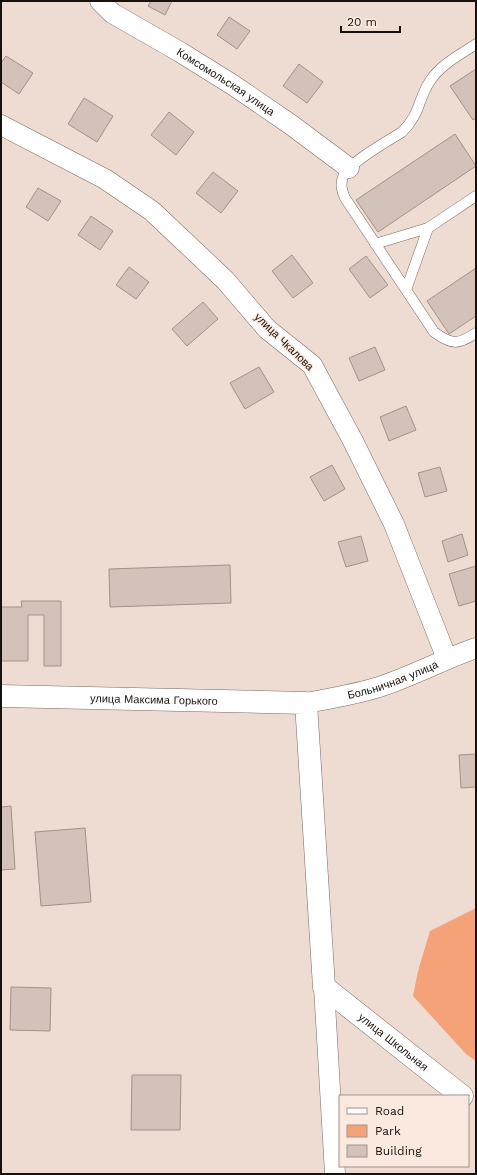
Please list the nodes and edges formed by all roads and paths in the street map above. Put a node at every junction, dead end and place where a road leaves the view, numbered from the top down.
1 (100, 1) edge
2 (476, 44) edge
3 (1, 125) edge
4 (349, 168) junction
5 (476, 196) edge
6 (428, 228) junction
7 (375, 244) junction
8 (406, 290) junction
9 (476, 333) edge
10 (476, 648) edge
11 (447, 658) junction
12 (1, 696) edge
13 (306, 703) junction
14 (324, 987) junction
15 (461, 1095) edge
16 (335, 1174) edge

1 - 4 street, Комсомольская улица
2 - 4 lane
3 - 11 street, улица Чкалова
4 - 7 lane
5 - 6 lane
6 - 7 lane
6 - 8 lane
7 - 8 lane
8 - 9 lane
10 - 11 street, Больничная улица
11 - 13 street, Больничная улица
12 - 13 street, улица Максима Горького
13 - 14 street
14 - 15 street, улица Школьная
14 - 16 street

